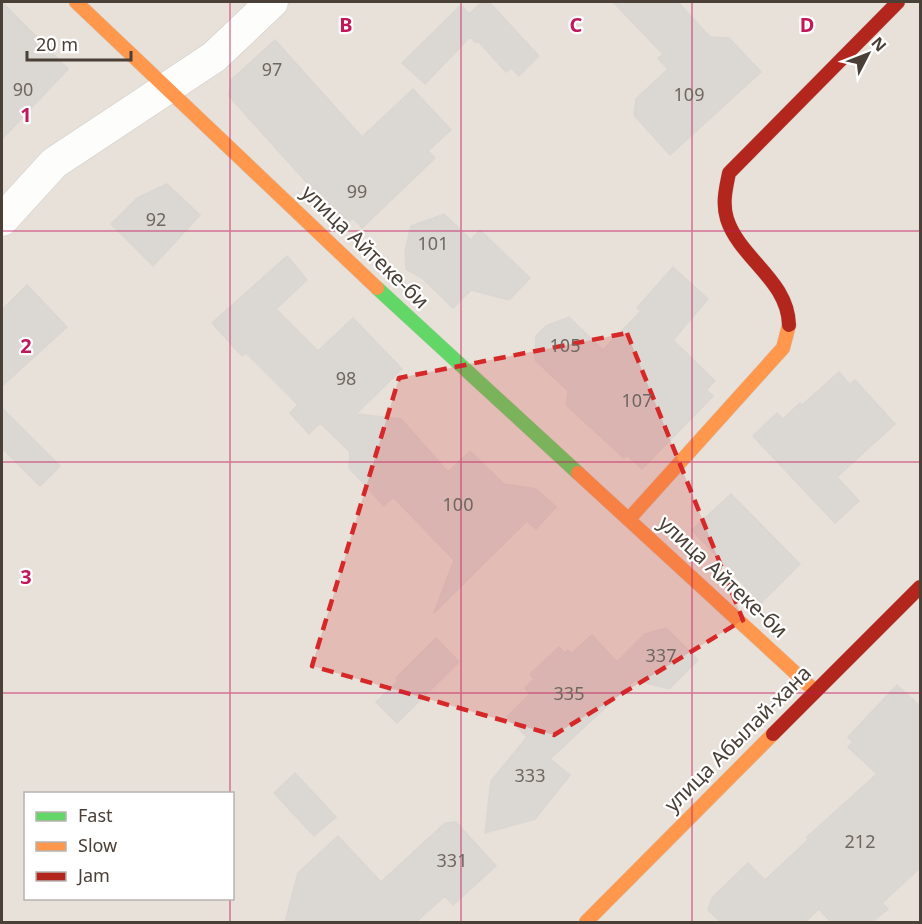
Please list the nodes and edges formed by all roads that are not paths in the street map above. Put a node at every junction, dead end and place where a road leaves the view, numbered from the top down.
1 (76, 2) edge
2 (272, 2) edge
3 (898, 2) edge
4 (168, 87) junction
5 (2, 220) edge
6 (629, 519) junction
7 (921, 587) edge
8 (815, 691) junction
9 (586, 922) edge

1 - 4 street, улица Айтеке-би
2 - 4 street
3 - 6 street, улица Айтеке-би
4 - 5 street
4 - 6 street, улица Айтеке-би
6 - 8 street, улица Айтеке-би
7 - 8 street, улица Абылай-хана
8 - 9 street, улица Абылай-хана

